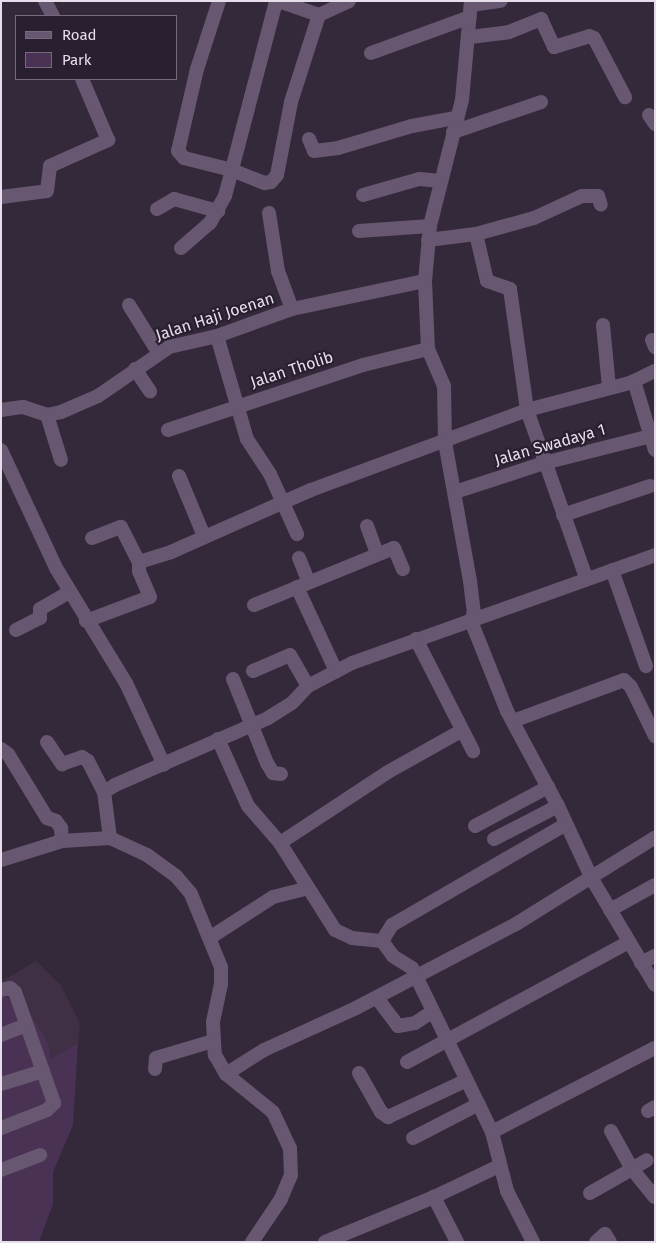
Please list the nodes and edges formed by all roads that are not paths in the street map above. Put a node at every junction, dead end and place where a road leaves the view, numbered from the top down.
1 (45, 1) edge
2 (219, 1) edge
3 (277, 1) edge
4 (349, 1) edge
5 (501, 1) edge
6 (471, 8) edge
7 (52, 15) edge
8 (318, 15) junction
9 (470, 38) junction
10 (372, 53) dead end
11 (82, 80) edge
12 (625, 97) dead end
13 (541, 102) dead end
14 (455, 118) junction
15 (452, 132) junction
16 (309, 139) dead end
17 (232, 170) junction
18 (441, 181) junction
19 (363, 195) dead end
20 (1, 197) edge
21 (602, 205) dead end
22 (157, 209) dead end
23 (218, 211) junction
24 (270, 213) dead end
25 (359, 231) dead end
26 (429, 233) junction
27 (476, 234) junction
28 (181, 248) dead end
29 (425, 281) junction
30 (129, 304) dead end
31 (292, 310) junction
32 (603, 325) dead end
33 (218, 336) junction
34 (428, 349) junction
35 (158, 352) junction
36 (135, 369) junction
37 (655, 371) edge
38 (634, 381) junction
39 (610, 387) junction
40 (150, 391) dead end
41 (236, 406) junction
42 (1, 410) edge
43 (526, 410) junction
44 (47, 415) junction
45 (168, 430) dead end
46 (652, 435) edge
47 (445, 442) junction
48 (1, 450) edge
49 (655, 450) edge
50 (61, 460) dead end
51 (544, 463) junction
52 (180, 476) dead end
53 (650, 486) dead end
54 (455, 492) junction
55 (280, 502) junction
56 (563, 515) junction
57 (367, 526) dead end
58 (297, 534) dead end
59 (204, 536) junction
60 (92, 538) dead end
61 (377, 554) junction
62 (655, 555) edge
63 (299, 558) dead end
64 (139, 562) junction
65 (403, 569) dead end
66 (612, 570) junction
67 (586, 578) junction
68 (303, 584) junction
69 (69, 592) junction
70 (254, 605) dead end
71 (86, 621) junction
72 (471, 621) junction
73 (16, 630) dead end
74 (416, 639) junction
75 (646, 666) dead end
76 (253, 671) dead end
77 (336, 671) junction
78 (233, 679) dead end
79 (308, 686) junction
80 (512, 721) junction
81 (252, 724) junction
82 (462, 731) junction
83 (655, 736) edge
84 (218, 740) junction
85 (47, 742) dead end
86 (1, 749) edge
87 (473, 751) dead end
88 (164, 765) junction
89 (281, 774) dead end
90 (548, 787) junction
91 (104, 792) junction
92 (558, 806) junction
93 (566, 824) junction
94 (475, 826) dead end
95 (110, 838) junction
96 (654, 838) edge
97 (494, 839) dead end
98 (62, 842) junction
99 (280, 843) junction
100 (1, 860) edge
101 (592, 879) junction
102 (655, 885) edge
103 (308, 888) junction
104 (610, 910) junction
105 (211, 938) junction
106 (382, 941) junction
107 (628, 942) junction
108 (655, 956) edge
109 (641, 963) junction
110 (415, 978) junction
111 (655, 986) edge
112 (1, 990) edge
113 (376, 998) junction
114 (432, 1012) junction
115 (26, 1025) junction
116 (1, 1035) edge
117 (445, 1040) junction
118 (213, 1041) junction
119 (654, 1051) edge
120 (407, 1062) dead end
121 (155, 1069) dead end
122 (43, 1071) junction
123 (359, 1073) dead end
124 (226, 1074) junction
125 (467, 1080) junction
126 (1, 1084) edge
127 (479, 1104) junction
128 (1, 1128) edge
129 (611, 1131) dead end
130 (492, 1132) junction
131 (414, 1138) dead end
132 (40, 1155) dead end
133 (647, 1160) dead end
134 (499, 1166) junction
135 (632, 1168) junction
136 (1, 1170) edge
137 (590, 1193) dead end
138 (434, 1197) junction
139 (655, 1197) edge
140 (252, 1242) edge
141 (325, 1242) edge
142 (457, 1242) edge
143 (533, 1242) edge
144 (596, 1242) edge
145 (610, 1242) edge

1 - 7 street
2 - 17 street
3 - 8 street
3 - 17 street
4 - 8 street
5 - 6 street
6 - 9 street
6 - 10 street
8 - 17 street
9 - 12 street
9 - 14 street
11 - 20 street
13 - 15 street
14 - 15 street
14 - 16 street
15 - 18 street
17 - 23 street
18 - 19 street
18 - 26 street
21 - 27 street
22 - 23 street
23 - 28 street
24 - 31 street
25 - 26 street
26 - 27 street
26 - 29 street
27 - 43 street
29 - 31 street, Jalan Haji Joenan
29 - 34 street
30 - 35 street
31 - 33 street, Jalan Haji Joenan
32 - 39 street
33 - 35 street, Jalan Haji Joenan
33 - 41 street
34 - 41 street, Jalan Tholib
34 - 47 street
35 - 36 street, Jalan Haji Joenan
36 - 40 street
36 - 44 street, Jalan Haji Joenan
37 - 38 street
38 - 39 street
38 - 46 street
39 - 43 street
41 - 45 street, Jalan Tholib
41 - 55 street
42 - 44 street
43 - 47 street
43 - 51 street
44 - 50 street
46 - 49 street
46 - 51 street, Jalan Swadaya 1
47 - 54 street
47 - 55 street
48 - 69 street
51 - 54 street, Jalan Swadaya 1
51 - 56 street
52 - 59 street
53 - 56 street
54 - 72 street
55 - 58 street
55 - 59 street
56 - 67 street
57 - 61 street
59 - 64 street
60 - 64 street
61 - 65 street
61 - 68 street
62 - 66 street
63 - 68 street
64 - 71 street
66 - 67 street
66 - 75 street
67 - 72 street
68 - 70 street
68 - 77 street
69 - 71 street
69 - 73 street
71 - 88 street
72 - 74 street
72 - 80 street
74 - 77 street
74 - 82 street
76 - 79 street
77 - 79 street
78 - 81 street
79 - 81 street
80 - 83 street
80 - 90 street
81 - 84 street
81 - 89 street
82 - 87 street
82 - 99 street
84 - 88 street
84 - 99 street
85 - 91 street
86 - 98 street
88 - 91 street
90 - 92 street
90 - 94 street
91 - 95 street
92 - 93 street
92 - 97 street
93 - 101 street
93 - 106 street
95 - 98 street
95 - 105 street
96 - 101 street
98 - 100 street
99 - 103 street
101 - 104 street
101 - 110 street
102 - 104 street
103 - 105 street
103 - 106 street
104 - 107 street
105 - 118 street
106 - 110 street
107 - 109 street
107 - 117 street
108 - 109 street
109 - 111 street
110 - 113 street
110 - 114 street
112 - 115 street
113 - 114 street
113 - 124 street
114 - 117 street
115 - 116 street
115 - 122 street
117 - 120 street
117 - 125 street
118 - 121 street
118 - 124 street
119 - 130 street
122 - 126 street
122 - 128 street
123 - 125 street
124 - 140 street
125 - 127 street
127 - 130 street
127 - 131 street
129 - 135 street
130 - 134 street
132 - 136 street
133 - 135 street
134 - 138 street
134 - 143 street
135 - 137 street
135 - 139 street
138 - 141 street
138 - 142 street
144 - 145 street

